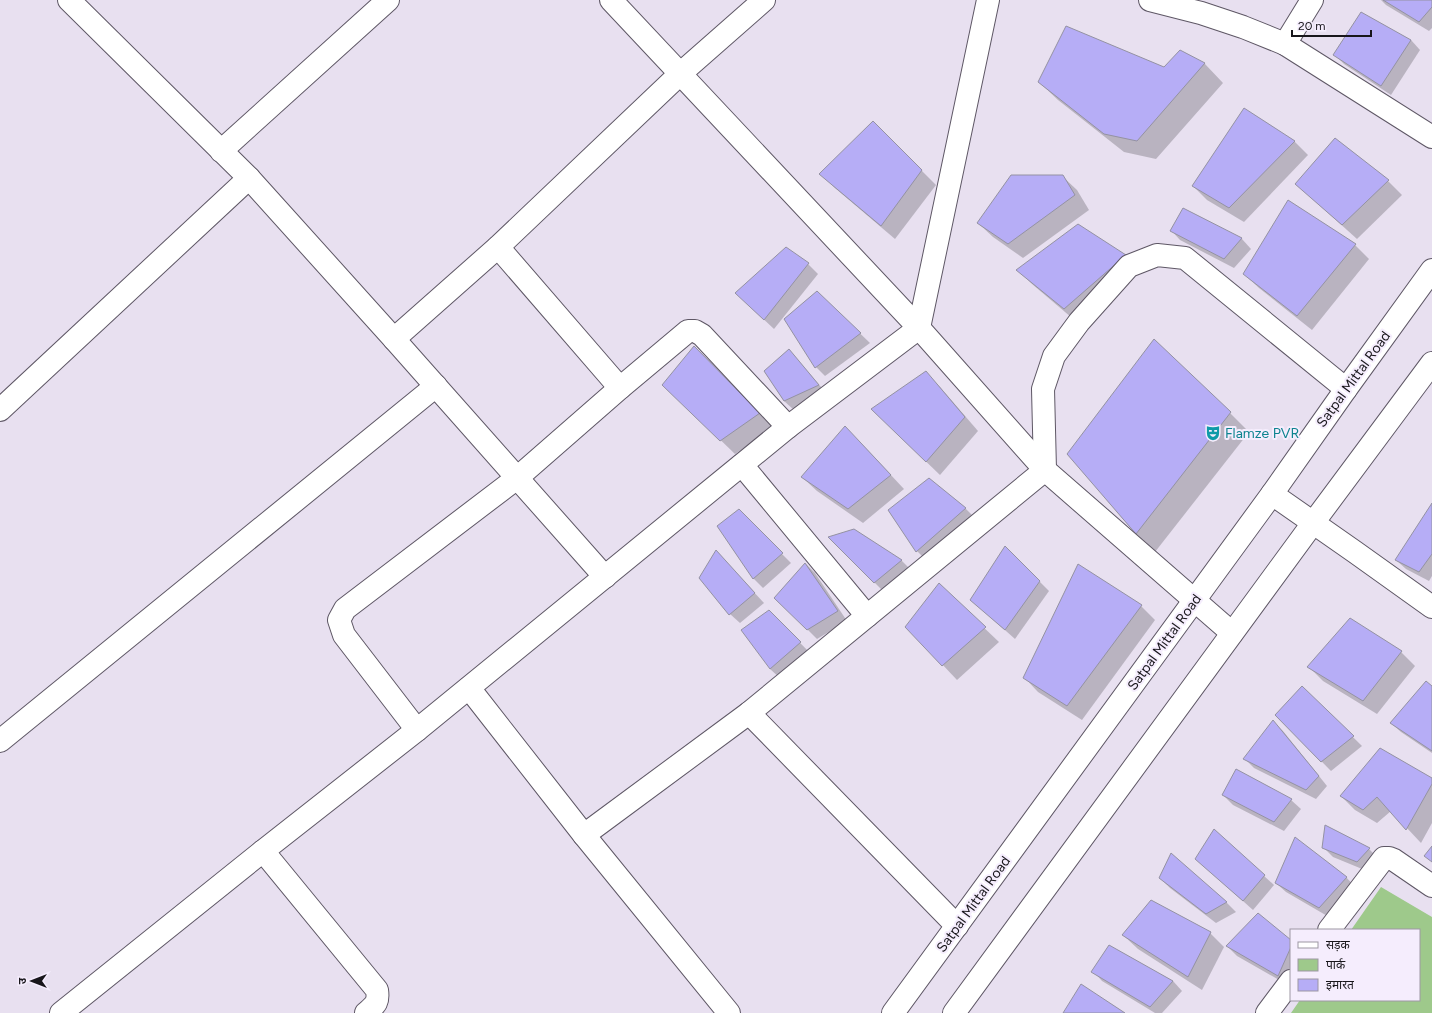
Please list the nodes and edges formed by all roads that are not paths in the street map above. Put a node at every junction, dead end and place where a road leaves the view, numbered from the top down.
1 (69, 0) edge
2 (388, 0) edge
3 (611, 0) edge
4 (764, 0) edge
5 (988, 0) edge
6 (1150, 0) edge
7 (1312, 0) edge
8 (1203, 6) edge
9 (1284, 44) junction
10 (681, 74) junction
11 (1432, 137) edge
12 (221, 151) junction
13 (249, 178) junction
14 (498, 247) junction
15 (1432, 270) edge
16 (919, 328) junction
17 (394, 339) junction
18 (1432, 363) edge
19 (436, 386) junction
20 (620, 388) junction
21 (1346, 389) junction
22 (0, 410) edge
23 (788, 427) junction
24 (742, 465) junction
25 (1045, 470) junction
26 (517, 478) junction
27 (1272, 494) junction
28 (1313, 523) junction
29 (605, 577) junction
30 (1194, 600) junction
31 (1432, 607) edge
32 (867, 616) junction
33 (1232, 633) junction
34 (469, 688) junction
35 (749, 712) junction
36 (417, 730) junction
37 (0, 741) edge
38 (584, 835) junction
39 (263, 851) junction
40 (1432, 886) edge
41 (957, 926) junction
42 (1330, 929) edge
43 (1290, 982) edge
44 (61, 1013) edge
45 (366, 1013) edge
46 (729, 1013) edge
47 (894, 1013) edge
48 (954, 1013) edge
49 (1267, 1013) edge

1 - 12 street
2 - 12 street
3 - 10 street
4 - 10 street
5 - 16 street
6 - 8 street
7 - 9 street
8 - 9 street
9 - 11 street
10 - 14 street
10 - 16 street
12 - 13 street
13 - 17 street
13 - 22 street
14 - 17 street
14 - 20 street
15 - 21 street, Satpal Mittal Road
16 - 23 street
16 - 25 street
17 - 19 street
18 - 28 street
19 - 26 street
19 - 37 street
20 - 23 street
20 - 26 street
21 - 25 street
21 - 27 street, Satpal Mittal Road
23 - 24 street
24 - 29 street
24 - 32 street
25 - 30 street
25 - 32 street
26 - 29 street
26 - 36 street
27 - 28 street
27 - 30 street, Satpal Mittal Road
28 - 31 street
28 - 33 street
29 - 34 street
30 - 33 street
30 - 41 street, Satpal Mittal Road
32 - 35 street
33 - 48 street
34 - 36 street
34 - 38 street
35 - 38 street
35 - 41 street
36 - 39 street
38 - 46 street
39 - 44 street
39 - 45 street
40 - 42 street
41 - 47 street, Satpal Mittal Road
43 - 49 street

